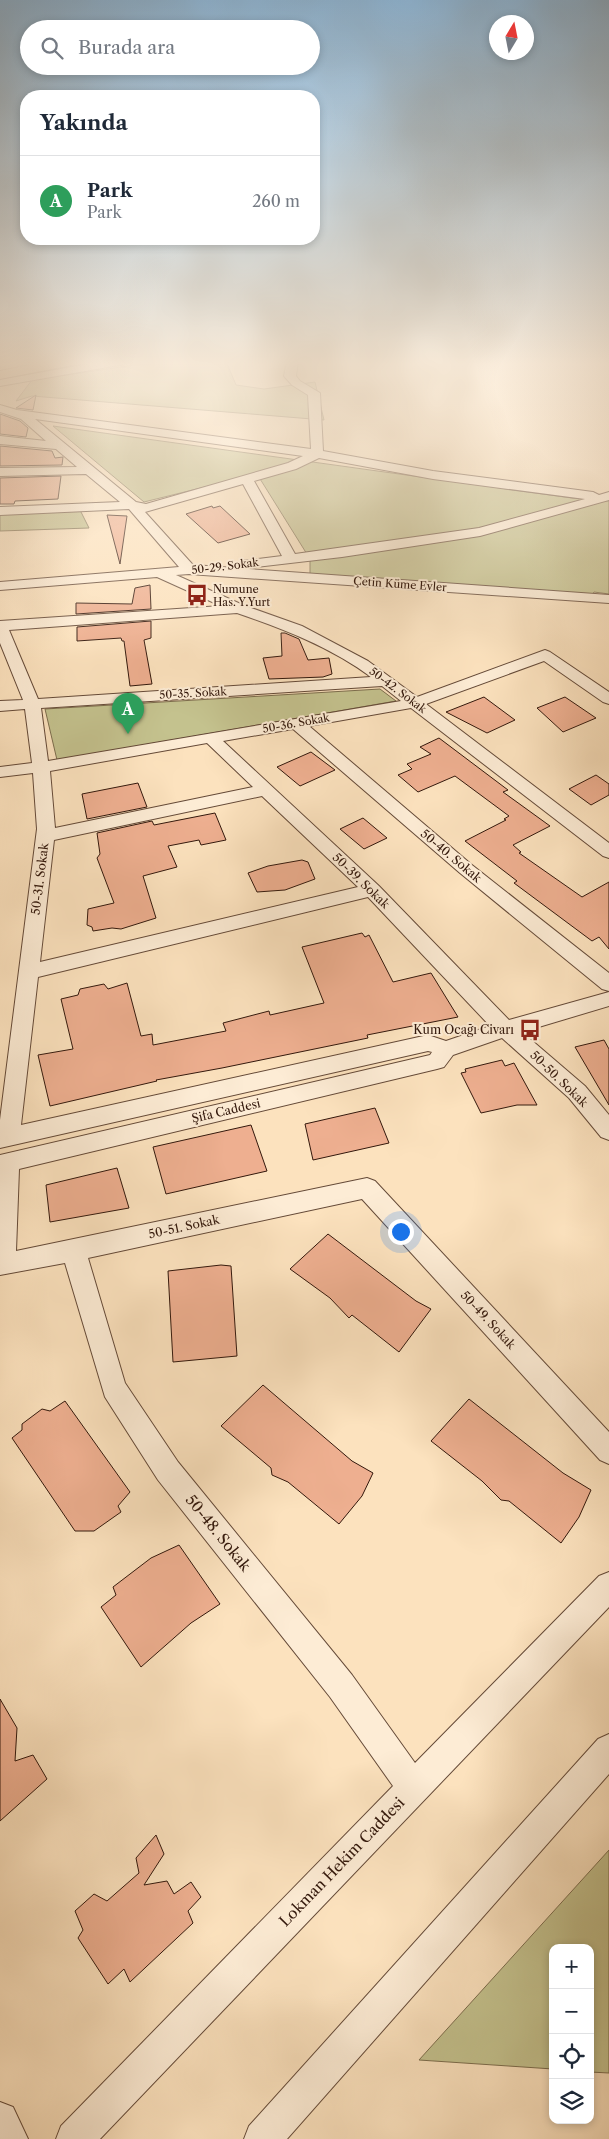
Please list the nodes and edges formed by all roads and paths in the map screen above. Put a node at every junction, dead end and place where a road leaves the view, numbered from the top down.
1 (77, 461) edge
2 (303, 461) edge
3 (355, 461) edge
4 (89, 470) junction
5 (0, 472) edge
6 (246, 480) junction
7 (606, 496) edge
8 (131, 505) junction
9 (0, 511) edge
10 (291, 558) junction
11 (190, 570) junction
12 (160, 573) junction
13 (0, 586) edge
14 (609, 599) edge
15 (238, 608) junction
16 (0, 626) edge
17 (386, 681) junction
18 (609, 699) edge
19 (32, 703) junction
20 (415, 703) junction
21 (0, 706) edge
22 (296, 723) junction
23 (211, 738) junction
24 (41, 767) junction
25 (0, 772) edge
26 (265, 790) junction
27 (45, 836) junction
28 (609, 852) edge
29 (372, 890) junction
30 (29, 972) junction
31 (609, 984) edge
32 (609, 999) edge
33 (505, 1029) junction
34 (446, 1049) junction
35 (609, 1132) edge
36 (4, 1138) edge
37 (4, 1163) edge
38 (367, 1188) joint
39 (74, 1251) junction
40 (2, 1265) edge
41 (609, 1452) edge
42 (609, 1586) edge
43 (609, 1750) edge
44 (414, 1788) junction
45 (0, 2120) edge
46 (10, 2139) edge
47 (74, 2139) edge
48 (262, 2139) edge

1 - 4 street
2 - 6 street
3 - 7 street
4 - 5 street
4 - 8 street
6 - 8 street
6 - 10 street
7 - 10 street, 50-29. Sokak
8 - 9 street
8 - 11 street
10 - 11 street, 50-29. Sokak
11 - 12 street, 50-29. Sokak
11 - 14 street, Çetin Küme Evler
12 - 13 street, 50-29. Sokak
12 - 15 street, 50-42. Sokak
15 - 16 street
15 - 17 street, 50-42. Sokak
16 - 19 street, 50-31. Sokak
17 - 19 street, 50-35. Sokak
17 - 20 street, 50-42. Sokak
18 - 20 street, 50-36. Sokak
19 - 21 street, 50-35. Sokak
19 - 24 street, 50-31. Sokak
20 - 22 street, 50-36. Sokak
20 - 28 street, 50-42. Sokak
22 - 23 street, 50-36. Sokak
22 - 31 street, 50-40. Sokak
23 - 24 street, 50-36. Sokak
23 - 26 street, 50-39. Sokak
24 - 25 street, 50-36. Sokak
24 - 27 street, 50-31. Sokak
26 - 27 street
26 - 29 street, 50-39. Sokak
27 - 30 street, 50-31. Sokak
29 - 30 street
29 - 33 street, 50-39. Sokak
30 - 36 street, 50-31. Sokak
32 - 33 street, Şifa Caddesi
33 - 34 street, Şifa Caddesi
33 - 35 street, 50-50. Sokak
34 - 36 street, Şifa Caddesi
34 - 37 street, Şifa Caddesi
37 - 40 street
38 - 39 street, 50-51. Sokak
38 - 41 street, 50-49. Sokak
39 - 40 street, 50-51. Sokak
39 - 44 street, 50-48. Sokak
42 - 44 street, Lokman Hekim Caddesi
43 - 48 street
44 - 47 street, Lokman Hekim Caddesi
45 - 46 street

